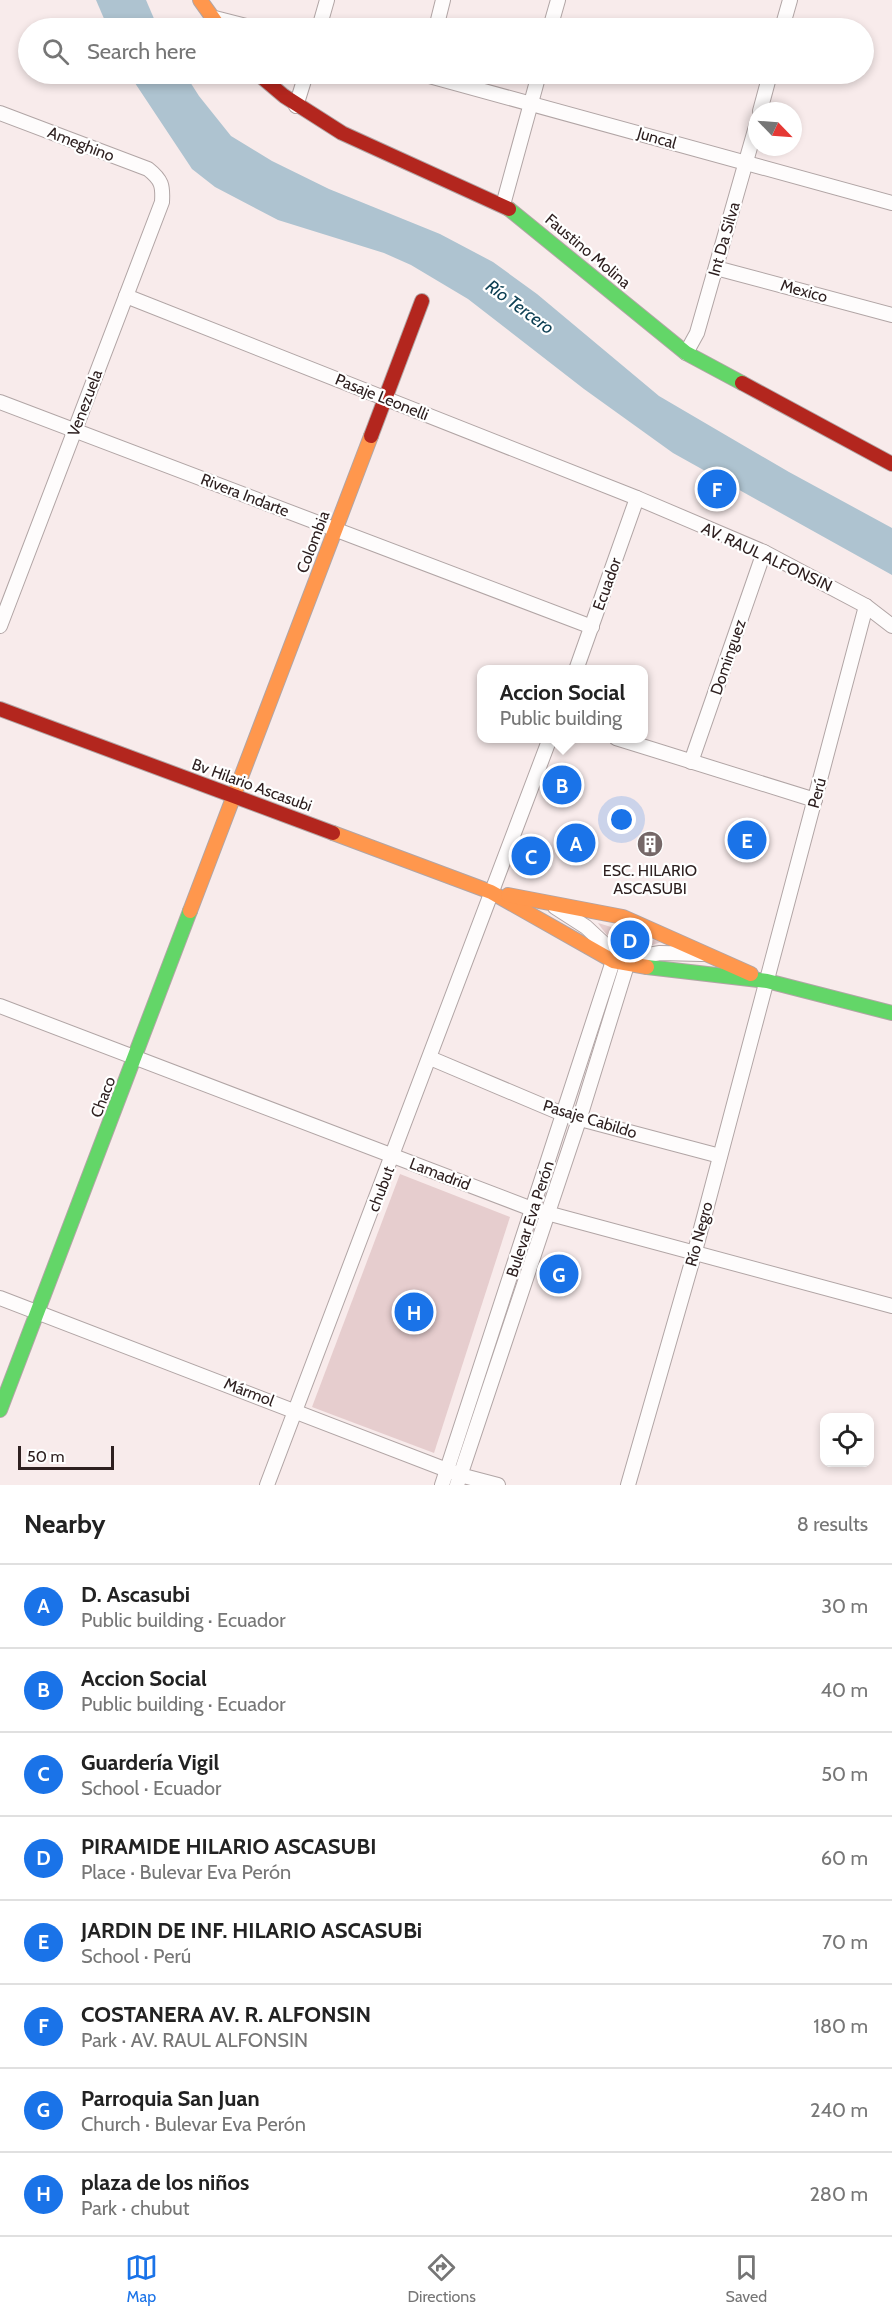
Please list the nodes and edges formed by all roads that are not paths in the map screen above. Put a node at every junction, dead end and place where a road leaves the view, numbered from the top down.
1 (327, 0) edge
2 (443, 0) edge
3 (558, 0) edge
4 (790, 0) edge
5 (203, 2) edge
6 (210, 17) joint
7 (214, 18) edge
8 (322, 18) edge
9 (438, 18) edge
10 (553, 18) edge
11 (785, 18) edge
12 (270, 84) edge
13 (303, 84) edge
14 (462, 84) edge
15 (536, 84) edge
16 (767, 84) edge
17 (531, 102) junction
18 (762, 102) edge
19 (297, 106) junction
20 (0, 113) edge
21 (748, 156) edge
22 (746, 163) junction
23 (161, 179) joint
24 (892, 203) edge
25 (503, 205) junction
26 (716, 268) junction
27 (126, 296) junction
28 (422, 301) dead end
29 (892, 315) edge
30 (686, 353) junction
31 (385, 398) junction
32 (0, 402) edge
33 (75, 431) junction
34 (890, 458) edge
35 (637, 498) junction
36 (335, 530) junction
37 (764, 552) junction
38 (866, 606) junction
39 (0, 626) edge
40 (892, 626) edge
41 (591, 627) junction
42 (577, 665) edge
43 (0, 709) edge
44 (548, 743) edge
45 (632, 743) edge
46 (691, 762) junction
47 (234, 796) junction
48 (815, 800) junction
49 (491, 892) junction
50 (550, 903) junction
51 (710, 955) junction
52 (621, 962) junction
53 (767, 981) junction
54 (0, 1006) edge
55 (892, 1013) edge
56 (136, 1057) junction
57 (430, 1058) junction
58 (565, 1115) junction
59 (580, 1117) junction
60 (720, 1156) junction
61 (393, 1157) junction
62 (532, 1209) junction
63 (547, 1212) junction
64 (694, 1255) junction
65 (0, 1298) edge
66 (892, 1306) edge
67 (37, 1312) junction
68 (0, 1410) edge
69 (296, 1410) junction
70 (455, 1476) edge
71 (267, 1485) edge
72 (442, 1485) edge
73 (498, 1485) edge
74 (628, 1485) edge

1 - 8 street
2 - 9 street
3 - 10 street
4 - 11 street
5 - 6 street
6 - 7 street
12 - 19 street, Faustino Molina
13 - 19 street
14 - 17 street, Juncal
15 - 17 street
16 - 18 street
17 - 22 street, Juncal
17 - 25 street
19 - 25 street, Faustino Molina
20 - 23 street, Ameghino
21 - 22 street, Int Da Silva
22 - 24 street, Juncal
22 - 26 street, Int Da Silva
23 - 27 street, Venezuela
25 - 30 street, Faustino Molina
26 - 29 street, Mexico
26 - 30 street, Int Da Silva
27 - 31 street, Pasaje Leonelli
27 - 33 street, Venezuela
28 - 31 street, Colombia
30 - 34 street, Faustino Molina
31 - 35 street, Pasaje Leonelli
31 - 36 street, Colombia
32 - 33 street, Rivera Indarte
33 - 36 street, Rivera Indarte
33 - 39 street, Venezuela
35 - 37 street, AV. RAUL ALFONSIN
35 - 41 street, Ecuador
36 - 41 street, Rivera Indarte
36 - 47 street, Colombia
37 - 38 street, AV. RAUL ALFONSIN
37 - 46 street, Dominguez
38 - 40 street, AV. RAUL ALFONSIN
38 - 48 street, Perú
41 - 42 street, Ecuador
43 - 47 street, Bv Hilario Ascasubi
44 - 49 street
45 - 46 street
46 - 48 street
47 - 49 street, Bv Hilario Ascasubi
47 - 56 street, Chaco
48 - 53 street, Perú
49 - 50 street
49 - 52 street
49 - 57 street, chubut
50 - 51 street
50 - 52 street
51 - 52 street
51 - 53 street
52 - 53 street
52 - 58 street, Bulevar Eva Perón
52 - 59 street, Bulevar Eva Perón
53 - 55 street
53 - 60 street, Río Negro
54 - 56 street, Lamadrid
56 - 61 street, Lamadrid
56 - 67 street, Chaco
57 - 58 street, Pasaje Cabildo
57 - 61 street, chubut
58 - 59 street, Pasaje Cabildo
58 - 62 street, Bulevar Eva Perón
59 - 60 street, Pasaje Cabildo
59 - 63 street, Bulevar Eva Perón
60 - 64 street, Río Negro
61 - 62 street, Lamadrid
61 - 69 street, chubut
62 - 63 street, Lamadrid
62 - 70 street, Bulevar Eva Perón
63 - 64 street, Lamadrid
63 - 70 street, Bulevar Eva Perón
64 - 66 street, Lamadrid
64 - 74 street, Río Negro
65 - 67 street, Mármol
67 - 68 street, Chaco
67 - 69 street, Mármol
69 - 70 street, Mármol
69 - 71 street, chubut
70 - 72 street, Bulevar Eva Perón
70 - 73 street, Mármol

